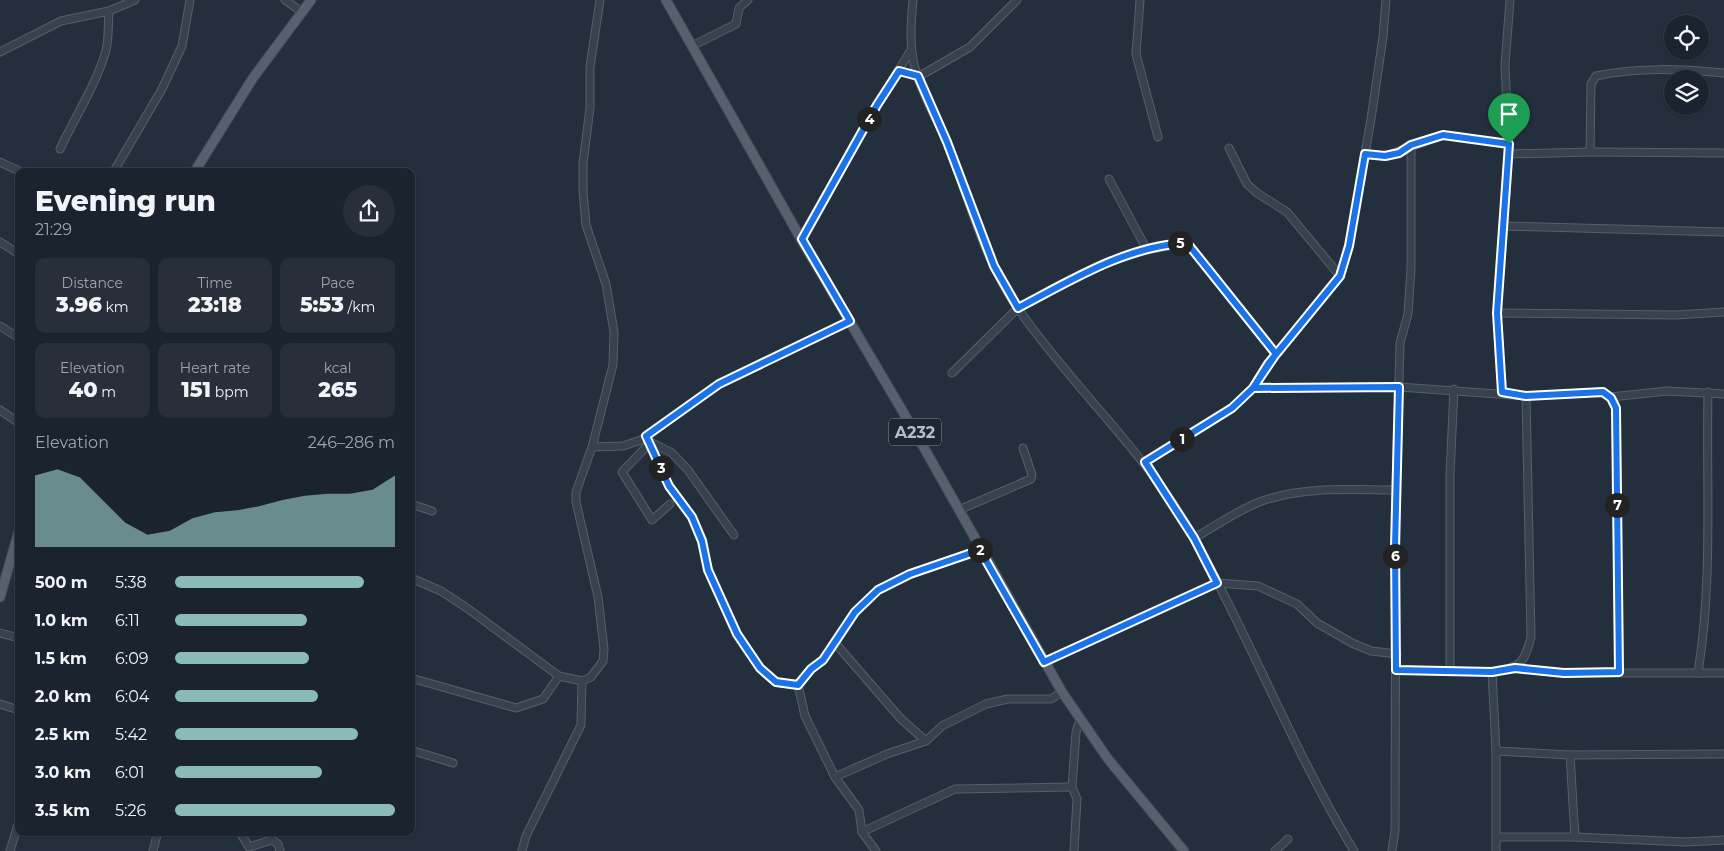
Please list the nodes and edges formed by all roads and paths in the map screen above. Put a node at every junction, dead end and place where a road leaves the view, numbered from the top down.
1 (135, 0) edge
2 (190, 0) edge
3 (285, 0) edge
4 (311, 0) edge
5 (600, 0) edge
6 (666, 0) edge
7 (748, 0) edge
8 (913, 0) edge
9 (1017, 0) edge
10 (1140, 0) edge
11 (1386, 0) edge
12 (1510, 0) edge
13 (109, 11) junction
14 (302, 12) junction
15 (692, 46) junction
16 (912, 50) junction
17 (0, 52) edge
18 (899, 71) junction
19 (1724, 73) edge
20 (918, 76) junction
21 (1158, 137) dead end
22 (1509, 144) junction
23 (1411, 145) junction
24 (1229, 148) dead end
25 (60, 149) dead end
26 (1590, 152) junction
27 (1724, 153) edge
28 (1365, 154) junction
29 (1509, 154) junction
30 (0, 162) edge
31 (116, 168) edge
32 (197, 168) edge
33 (15, 169) edge
34 (1109, 179) dead end
35 (1503, 226) junction
36 (1724, 232) edge
37 (802, 239) junction
38 (0, 242) edge
39 (1146, 250) junction
40 (15, 251) edge
41 (1340, 276) junction
42 (1018, 308) junction
43 (1724, 312) edge
44 (1497, 313) junction
45 (850, 321) junction
46 (0, 326) edge
47 (15, 335) edge
48 (1276, 354) junction
49 (952, 373) dead end
50 (1399, 387) junction
51 (1253, 388) junction
52 (1454, 389) junction
53 (1502, 392) junction
54 (1708, 392) junction
55 (1724, 394) edge
56 (1526, 396) junction
57 (1611, 398) junction
58 (0, 410) edge
59 (15, 420) edge
60 (648, 440) junction
61 (592, 447) junction
62 (1023, 448) dead end
63 (1145, 462) junction
64 (1396, 490) junction
65 (670, 504) dead end
66 (415, 505) edge
67 (959, 510) junction
68 (432, 511) dead end
69 (734, 535) dead end
70 (1194, 538) junction
71 (15, 544) edge
72 (980, 550) junction
73 (415, 580) edge
74 (1217, 583) junction
75 (0, 597) edge
76 (0, 633) edge
77 (15, 637) edge
78 (836, 644) junction
79 (1397, 654) junction
80 (1044, 662) junction
81 (1515, 668) junction
82 (1396, 670) junction
83 (1450, 671) junction
84 (1492, 672) junction
85 (1619, 672) junction
86 (1698, 673) junction
87 (1724, 673) edge
88 (559, 676) junction
89 (415, 679) edge
90 (582, 681) junction
91 (798, 685) junction
92 (1062, 692) junction
93 (0, 704) edge
94 (15, 709) edge
95 (1080, 720) junction
96 (926, 741) junction
97 (415, 751) edge
98 (1496, 751) junction
99 (1570, 754) junction
100 (1724, 754) edge
101 (453, 763) dead end
102 (835, 777) junction
103 (1072, 786) junction
104 (862, 832) junction
105 (15, 834) edge
106 (157, 836) edge
107 (242, 836) edge
108 (1496, 837) junction
109 (1575, 837) junction
110 (1288, 839) dead end
111 (1724, 840) edge
112 (10, 851) edge
113 (153, 851) edge
114 (280, 851) edge
115 (522, 851) edge
116 (876, 851) edge
117 (1074, 851) edge
118 (1184, 851) edge
119 (1275, 851) edge
120 (1354, 851) edge
121 (1392, 851) edge
122 (1496, 851) edge

1 - 13 street
2 - 31 street
3 - 14 street
4 - 14 main road
5 - 61 street
6 - 15 main road, A232
7 - 15 street
8 - 16 street
9 - 20 street
10 - 21 street
11 - 28 street
12 - 22 street
13 - 17 street
13 - 25 street
14 - 32 main road
15 - 37 main road, A232
16 - 18 street
16 - 20 street
18 - 20 street
18 - 37 street
19 - 26 street
20 - 42 street
22 - 23 street
22 - 29 street
23 - 28 street
23 - 50 street
24 - 41 street
26 - 27 street
26 - 29 street
28 - 41 street
29 - 35 street
30 - 33 street
34 - 39 street
35 - 36 street
35 - 44 street
37 - 45 main road, A232
38 - 40 street
39 - 42 street
39 - 48 street
41 - 48 street
42 - 49 street
42 - 63 street
43 - 44 street
44 - 53 street
45 - 60 street
45 - 67 main road, A232
46 - 47 street
48 - 51 street
50 - 51 street
50 - 52 street
50 - 64 street
51 - 63 street
52 - 53 street
52 - 83 street
53 - 56 street
54 - 55 street
54 - 57 street
54 - 86 street
56 - 57 street
56 - 81 street
57 - 85 street
58 - 59 street
60 - 61 street
60 - 65 street
60 - 69 street
60 - 91 street
61 - 90 street
62 - 67 street
63 - 70 street
64 - 70 street
64 - 79 street
66 - 68 street
67 - 72 main road, A232
70 - 74 street
71 - 75 main road
72 - 78 street
72 - 80 main road, A232
73 - 88 street
74 - 79 street
74 - 80 street
74 - 120 street
76 - 77 street
78 - 91 street
78 - 96 street
79 - 82 street
80 - 92 main road, A232
81 - 84 street
81 - 85 street
82 - 83 street
82 - 121 street
83 - 84 street
84 - 98 street
85 - 86 street
86 - 87 street
88 - 89 street
88 - 90 street
90 - 115 street
91 - 102 street
92 - 95 main road, A232
92 - 96 street
93 - 94 street
95 - 103 street
95 - 118 main road, A232
96 - 102 street
97 - 101 street
98 - 99 street
98 - 108 street
99 - 100 street
99 - 109 street
102 - 104 street
103 - 104 street
103 - 117 street
104 - 116 street
105 - 112 street
106 - 113 street
107 - 114 street
108 - 109 street
108 - 122 street
109 - 111 street
110 - 119 street

